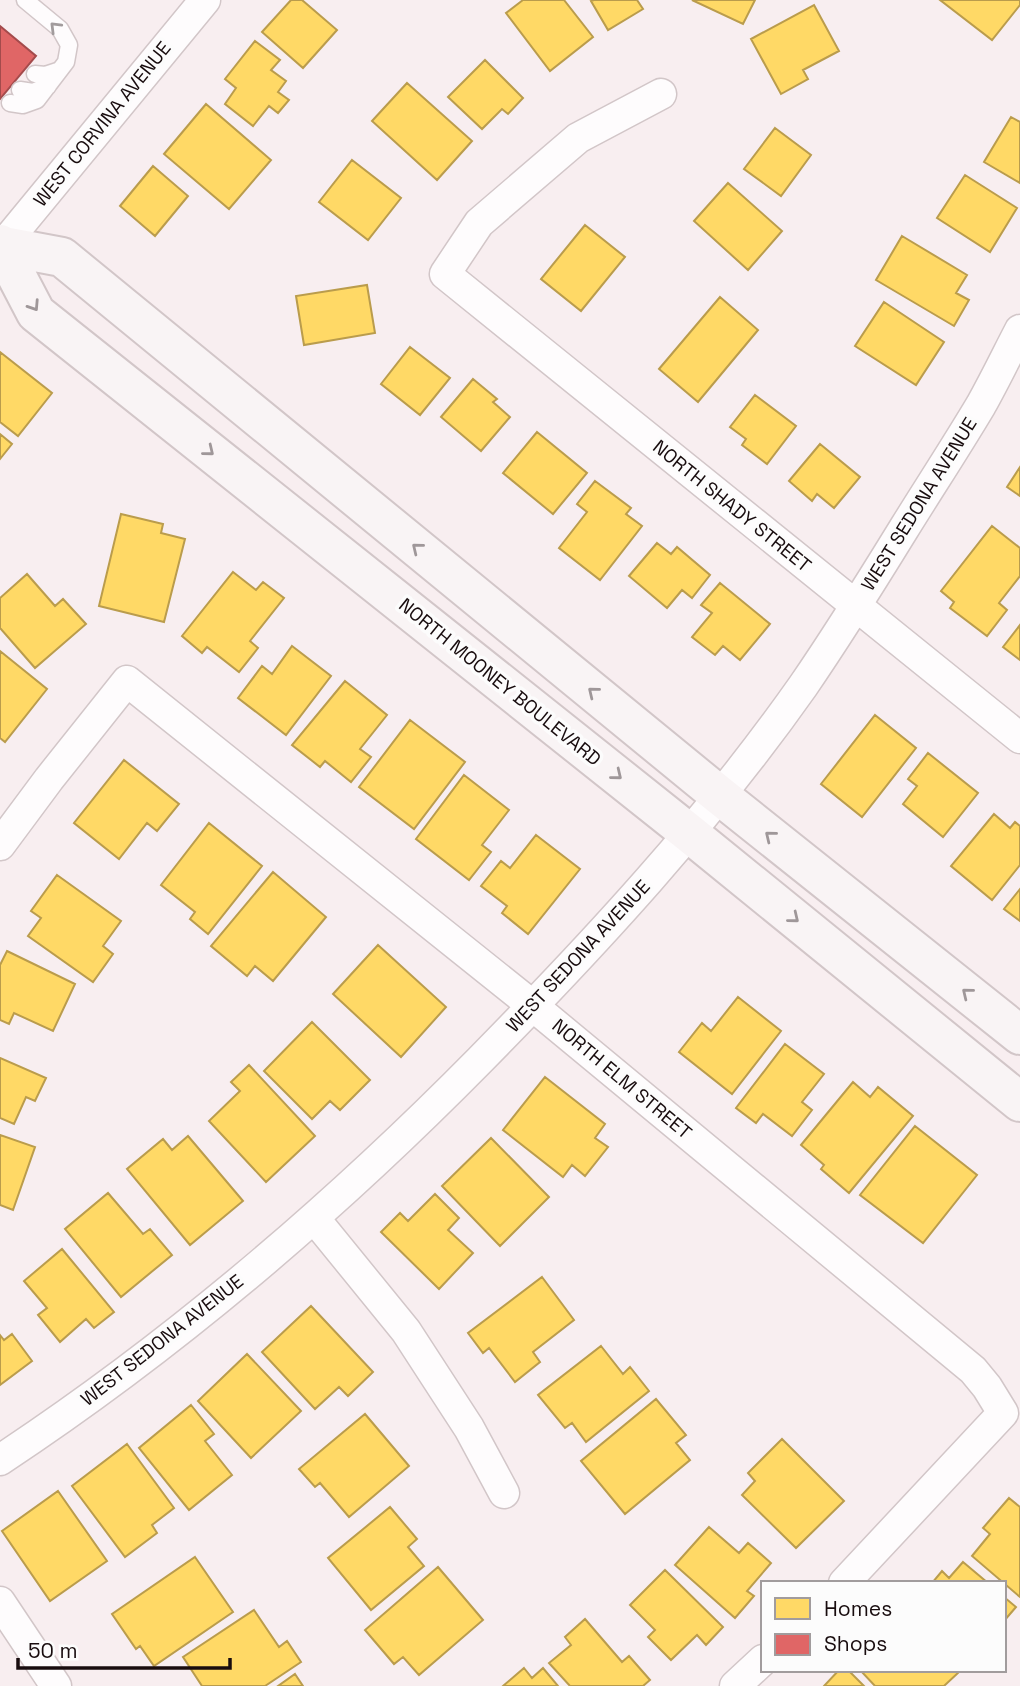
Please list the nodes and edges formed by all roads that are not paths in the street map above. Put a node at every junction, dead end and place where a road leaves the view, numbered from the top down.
1 (25, 0) edge
2 (205, 0) edge
3 (60, 70) junction
4 (35, 74) dead end
5 (661, 94) dead end
6 (15, 96) dead end
7 (1, 246) edge
8 (1020, 330) edge
9 (856, 606) junction
10 (1020, 738) edge
11 (719, 795) junction
12 (689, 833) junction
13 (0, 845) edge
14 (533, 1006) junction
15 (1020, 1035) edge
16 (1020, 1102) edge
17 (314, 1218) junction
18 (0, 1460) edge
19 (504, 1493) dead end
20 (846, 1581) edge
21 (0, 1602) edge
22 (761, 1662) edge
23 (56, 1686) edge
24 (735, 1686) edge

3 -> 1 lane
2 - 7 street, WEST CORVINA AVENUE
3 - 4 lane
3 - 6 lane
5 - 9 street, NORTH SHADY STREET
11 -> 7 street
7 -> 12 street, NORTH MOONEY BOULEVARD
8 - 9 street, WEST SEDONA AVENUE
9 - 10 street, NORTH SHADY STREET
9 - 11 street, WEST SEDONA AVENUE
11 - 12 street, WEST SEDONA AVENUE
15 -> 11 street
12 - 14 street, WEST SEDONA AVENUE
12 -> 16 street, NORTH MOONEY BOULEVARD
13 - 14 street, NORTH ELM STREET
14 - 17 street, WEST SEDONA AVENUE
14 - 20 street, NORTH ELM STREET
17 - 18 street, WEST SEDONA AVENUE
17 - 19 street
21 - 23 street
22 - 24 street

